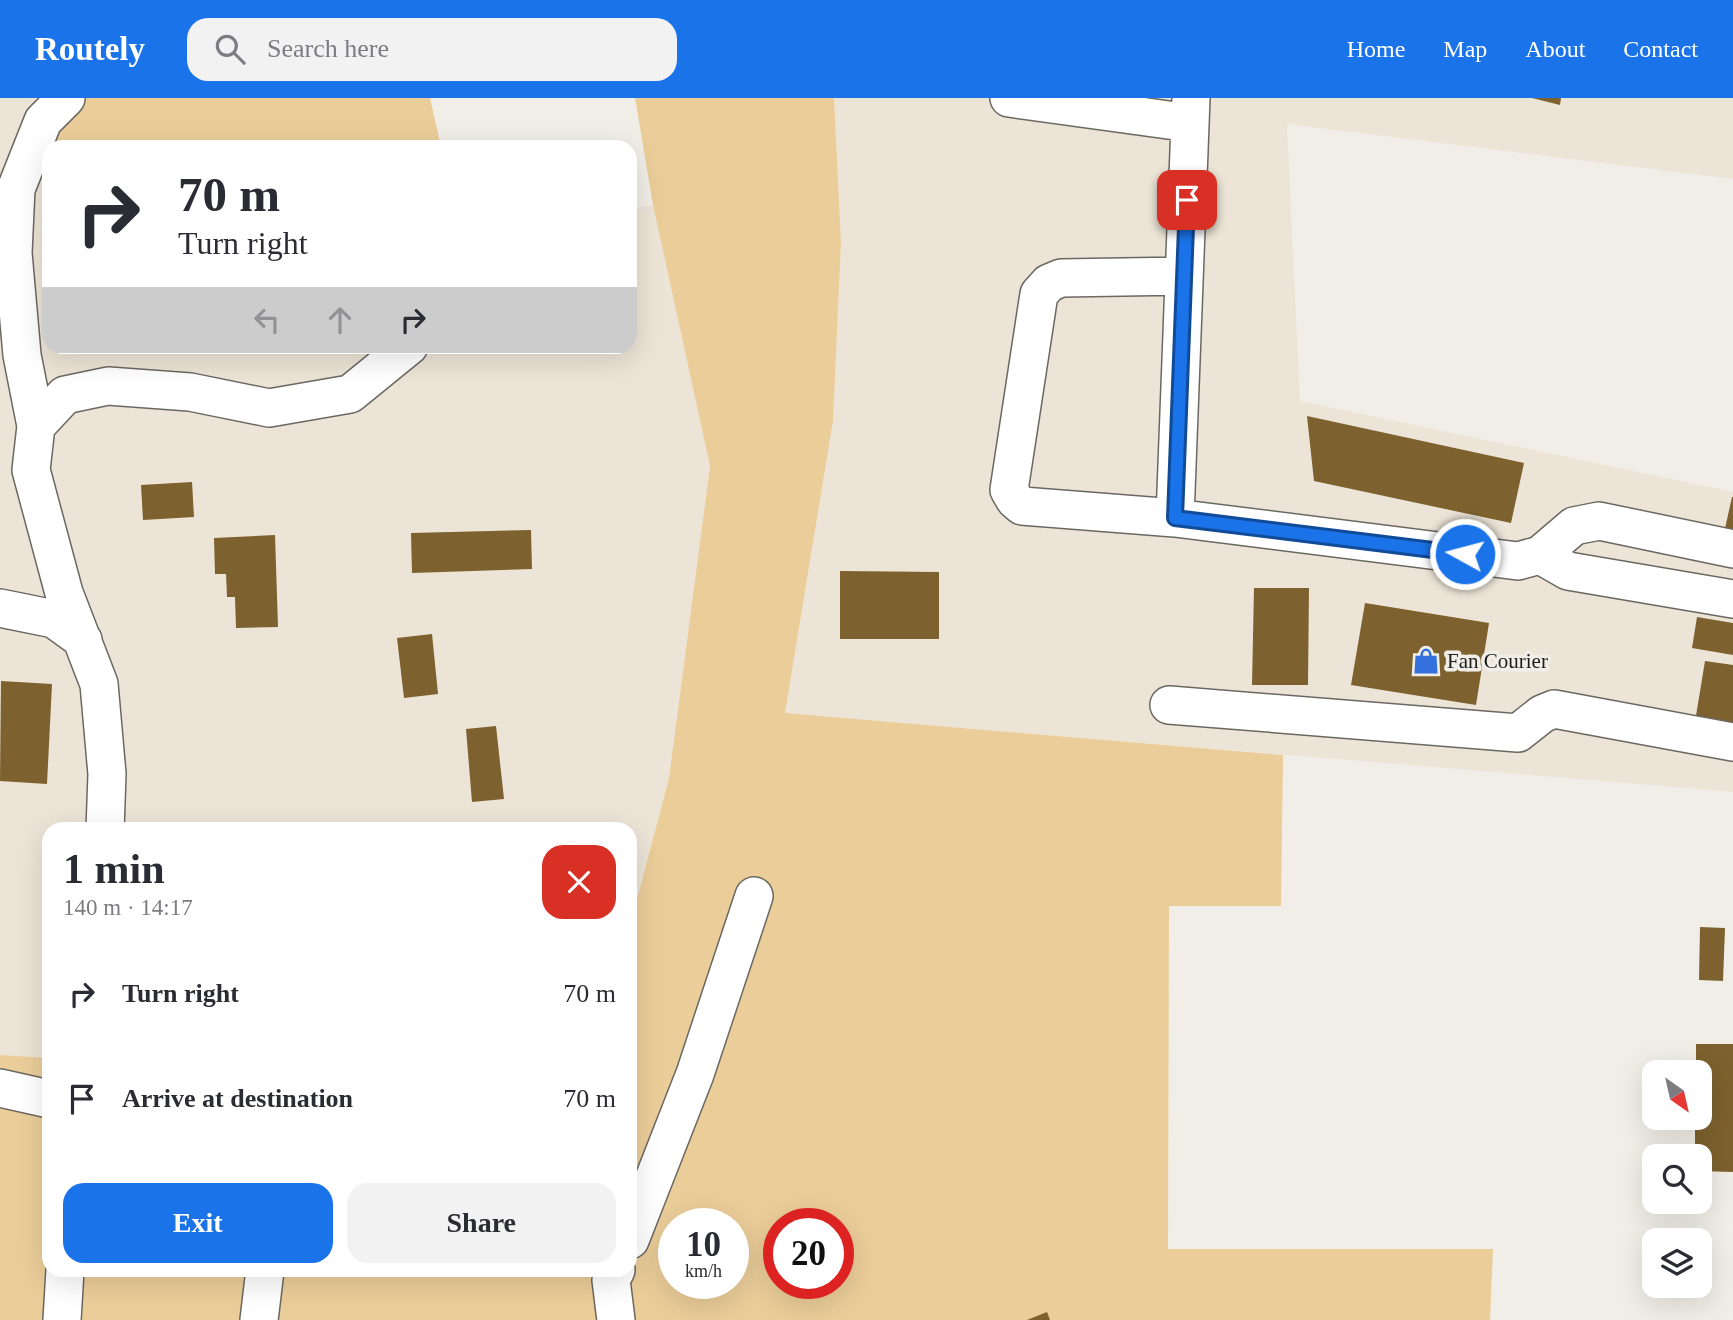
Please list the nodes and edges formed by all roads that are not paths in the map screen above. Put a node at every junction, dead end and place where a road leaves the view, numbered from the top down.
1 (66, 98) edge
2 (1009, 98) edge
3 (1191, 111) edge
4 (1184, 276) junction
5 (399, 354) edge
6 (36, 426) junction
7 (1175, 518) junction
8 (1733, 549) edge
9 (1540, 555) junction
10 (1733, 599) edge
11 (0, 607) edge
12 (83, 640) junction
13 (1169, 705) dead end
14 (1733, 742) edge
15 (105, 822) edge
16 (754, 896) dead end
17 (0, 1088) edge
18 (42, 1097) edge
19 (637, 1222) edge
20 (65, 1277) edge
21 (264, 1277) edge
22 (612, 1277) edge
23 (62, 1320) edge
24 (259, 1320) edge
25 (617, 1320) edge

1 - 6 lane
2 - 3 lane
3 - 4 lane
4 - 7 lane
4 - 7 lane
5 - 6 lane
6 - 12 lane
7 - 9 lane
8 - 9 lane
9 - 10 lane
11 - 12 lane
12 - 15 lane
13 - 14 lane
16 - 19 lane
17 - 18 lane
20 - 23 lane
21 - 24 lane
22 - 25 lane

